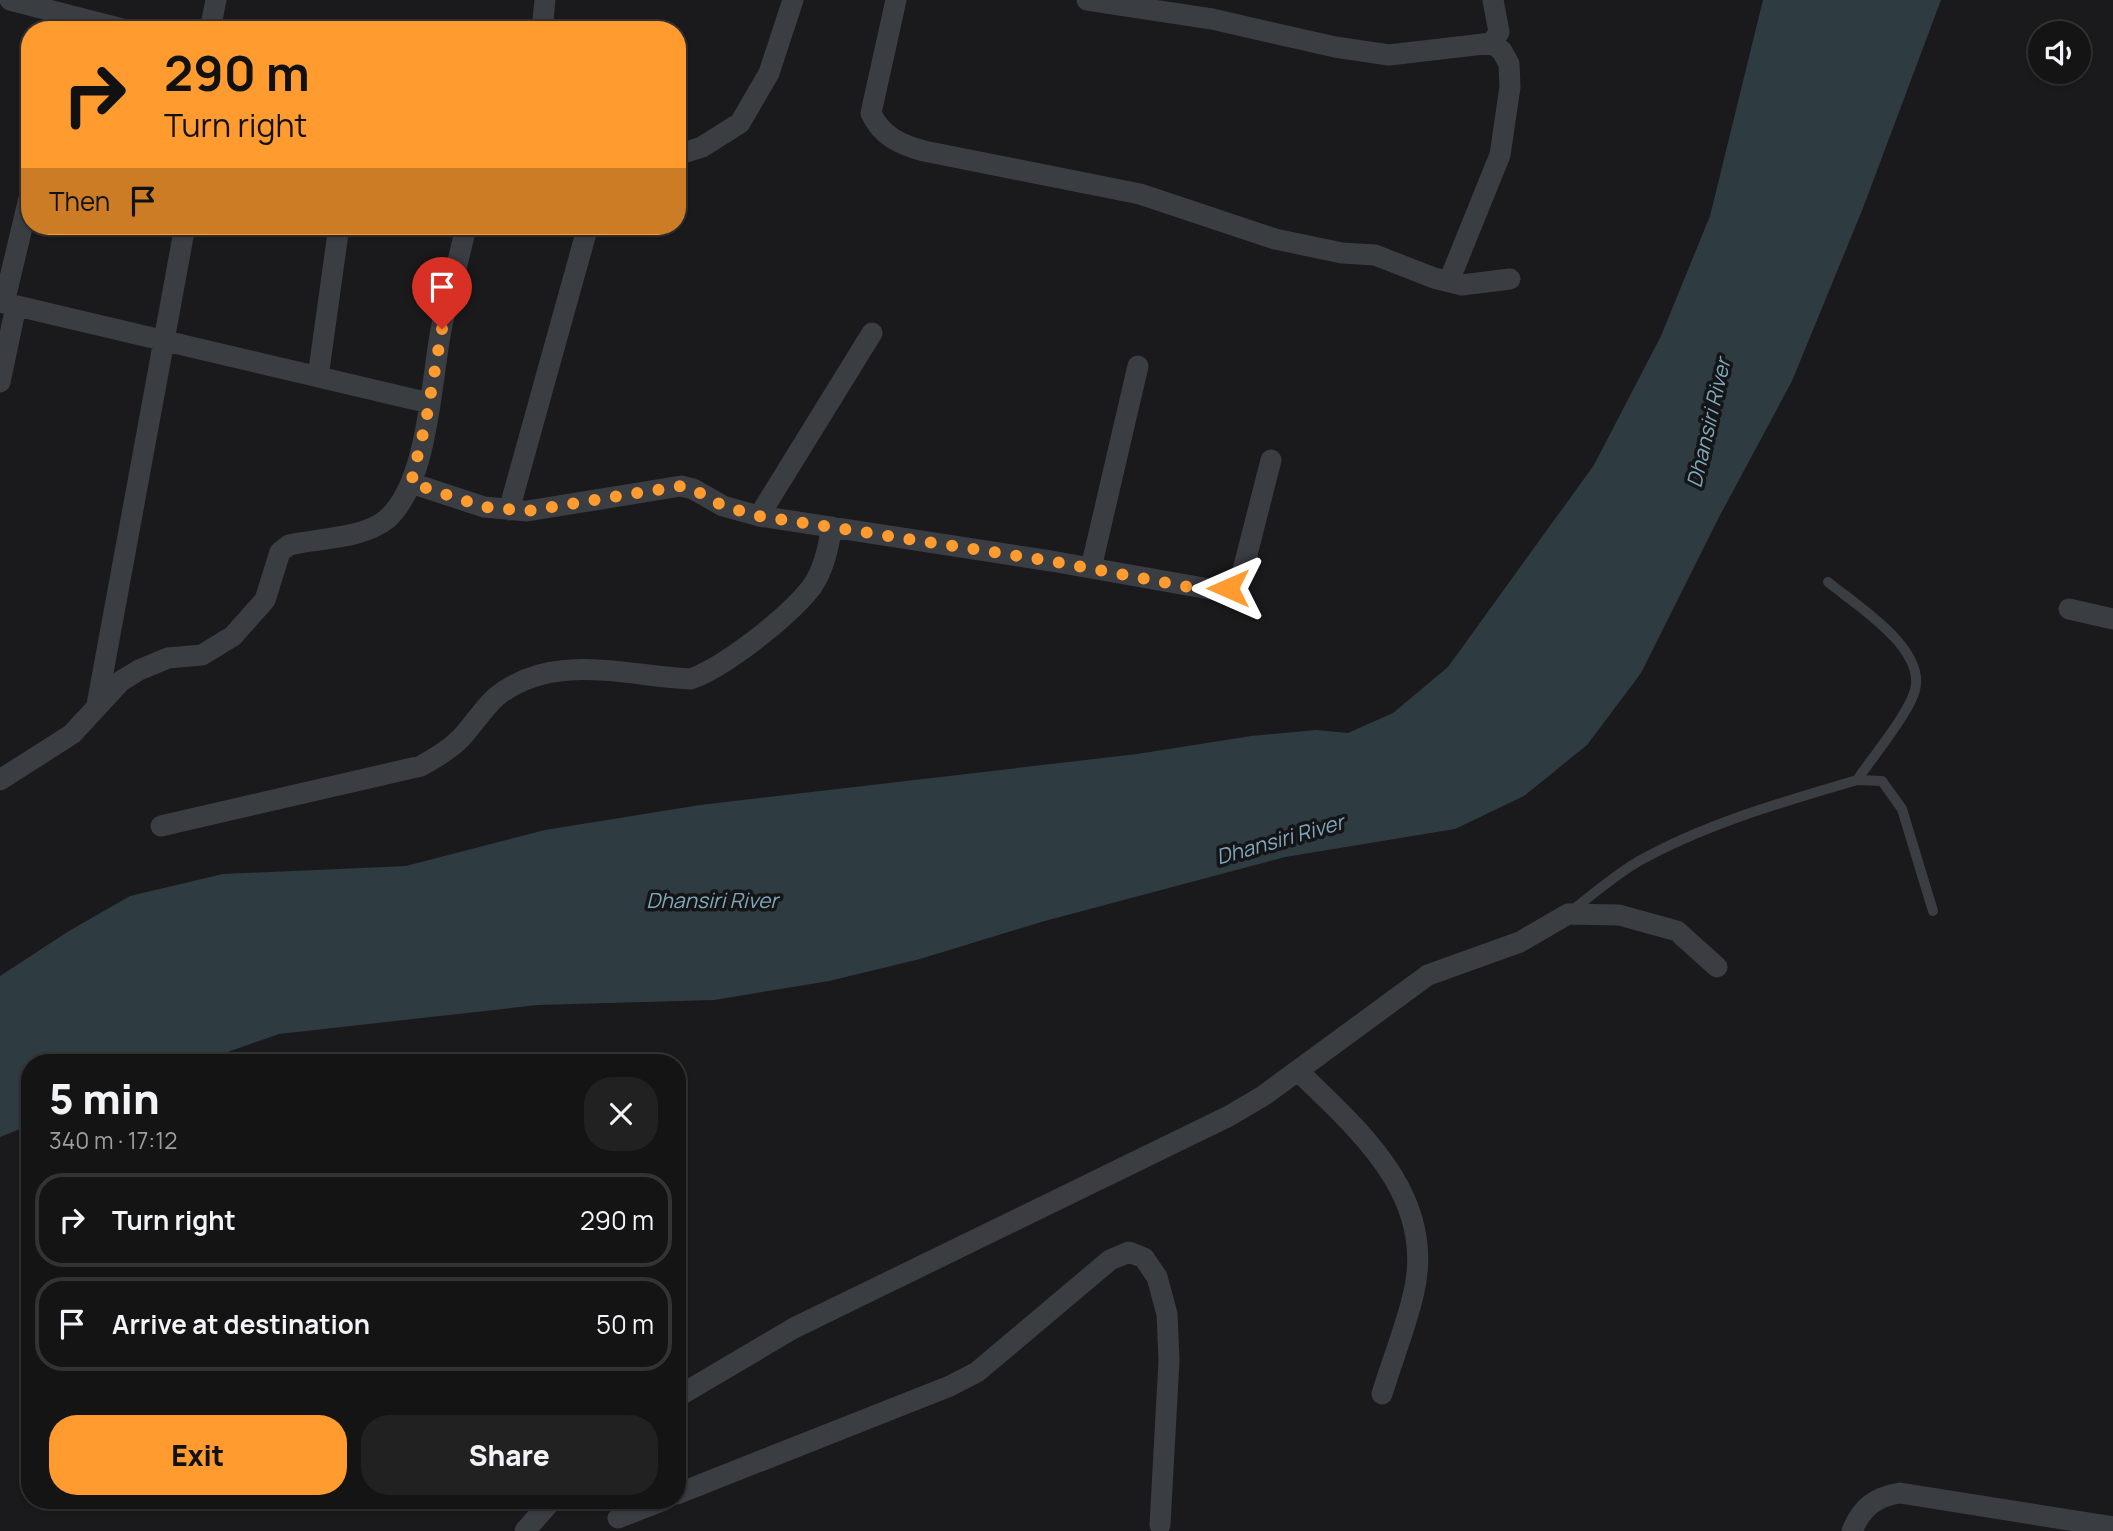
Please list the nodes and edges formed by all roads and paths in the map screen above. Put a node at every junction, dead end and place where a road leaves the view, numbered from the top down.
1 (10, 0) edge
2 (216, 0) edge
3 (545, 0) edge
4 (793, 0) edge
5 (896, 0) edge
6 (1087, 0) edge
7 (1493, 0) edge
8 (91, 21) edge
9 (212, 21) edge
10 (543, 21) edge
11 (1492, 43) junction
12 (686, 152) edge
13 (21, 235) edge
14 (183, 235) edge
15 (338, 235) edge
16 (464, 235) edge
17 (585, 235) edge
18 (1510, 279) dead end
19 (1449, 281) junction
20 (6, 304) edge
21 (872, 333) dead end
22 (163, 341) junction
23 (1138, 366) dead end
24 (318, 377) junction
25 (0, 382) edge
26 (429, 403) junction
27 (1271, 460) dead end
28 (411, 483) junction
29 (509, 510) junction
30 (759, 516) junction
31 (832, 527) junction
32 (1091, 568) junction
33 (1828, 582) dead end
34 (2069, 609) dead end
35 (2113, 619) edge
36 (96, 707) junction
37 (0, 780) edge
38 (1857, 780) junction
39 (161, 826) dead end
40 (1933, 911) dead end
41 (1567, 914) junction
42 (1717, 967) dead end
43 (1298, 1070) junction
44 (686, 1392) edge
45 (1382, 1394) dead end
46 (686, 1490) edge
47 (544, 1509) edge
48 (638, 1509) edge
49 (617, 1516) edge
50 (1160, 1525) dead end
51 (2113, 1527) edge
52 (525, 1531) edge
53 (1852, 1531) edge

1 - 8 street
2 - 9 street
3 - 10 street
4 - 12 street
5 - 19 street
6 - 11 street
7 - 11 street
11 - 19 street
13 - 20 street
14 - 22 street
15 - 24 street
16 - 26 street
17 - 29 street
18 - 19 street
20 - 22 street
20 - 25 street
21 - 30 street
22 - 24 street
22 - 36 street
23 - 32 street
24 - 26 street
26 - 28 street
27 - 32 street
28 - 29 street
28 - 36 street
29 - 30 street
30 - 31 street
31 - 32 street
31 - 39 street
33 - 38 lane
34 - 35 street
36 - 37 street
38 - 40 lane
38 - 41 lane
41 - 42 street
41 - 43 street
43 - 44 street
43 - 45 street
46 - 50 street
47 - 52 street
48 - 49 street
51 - 53 street

